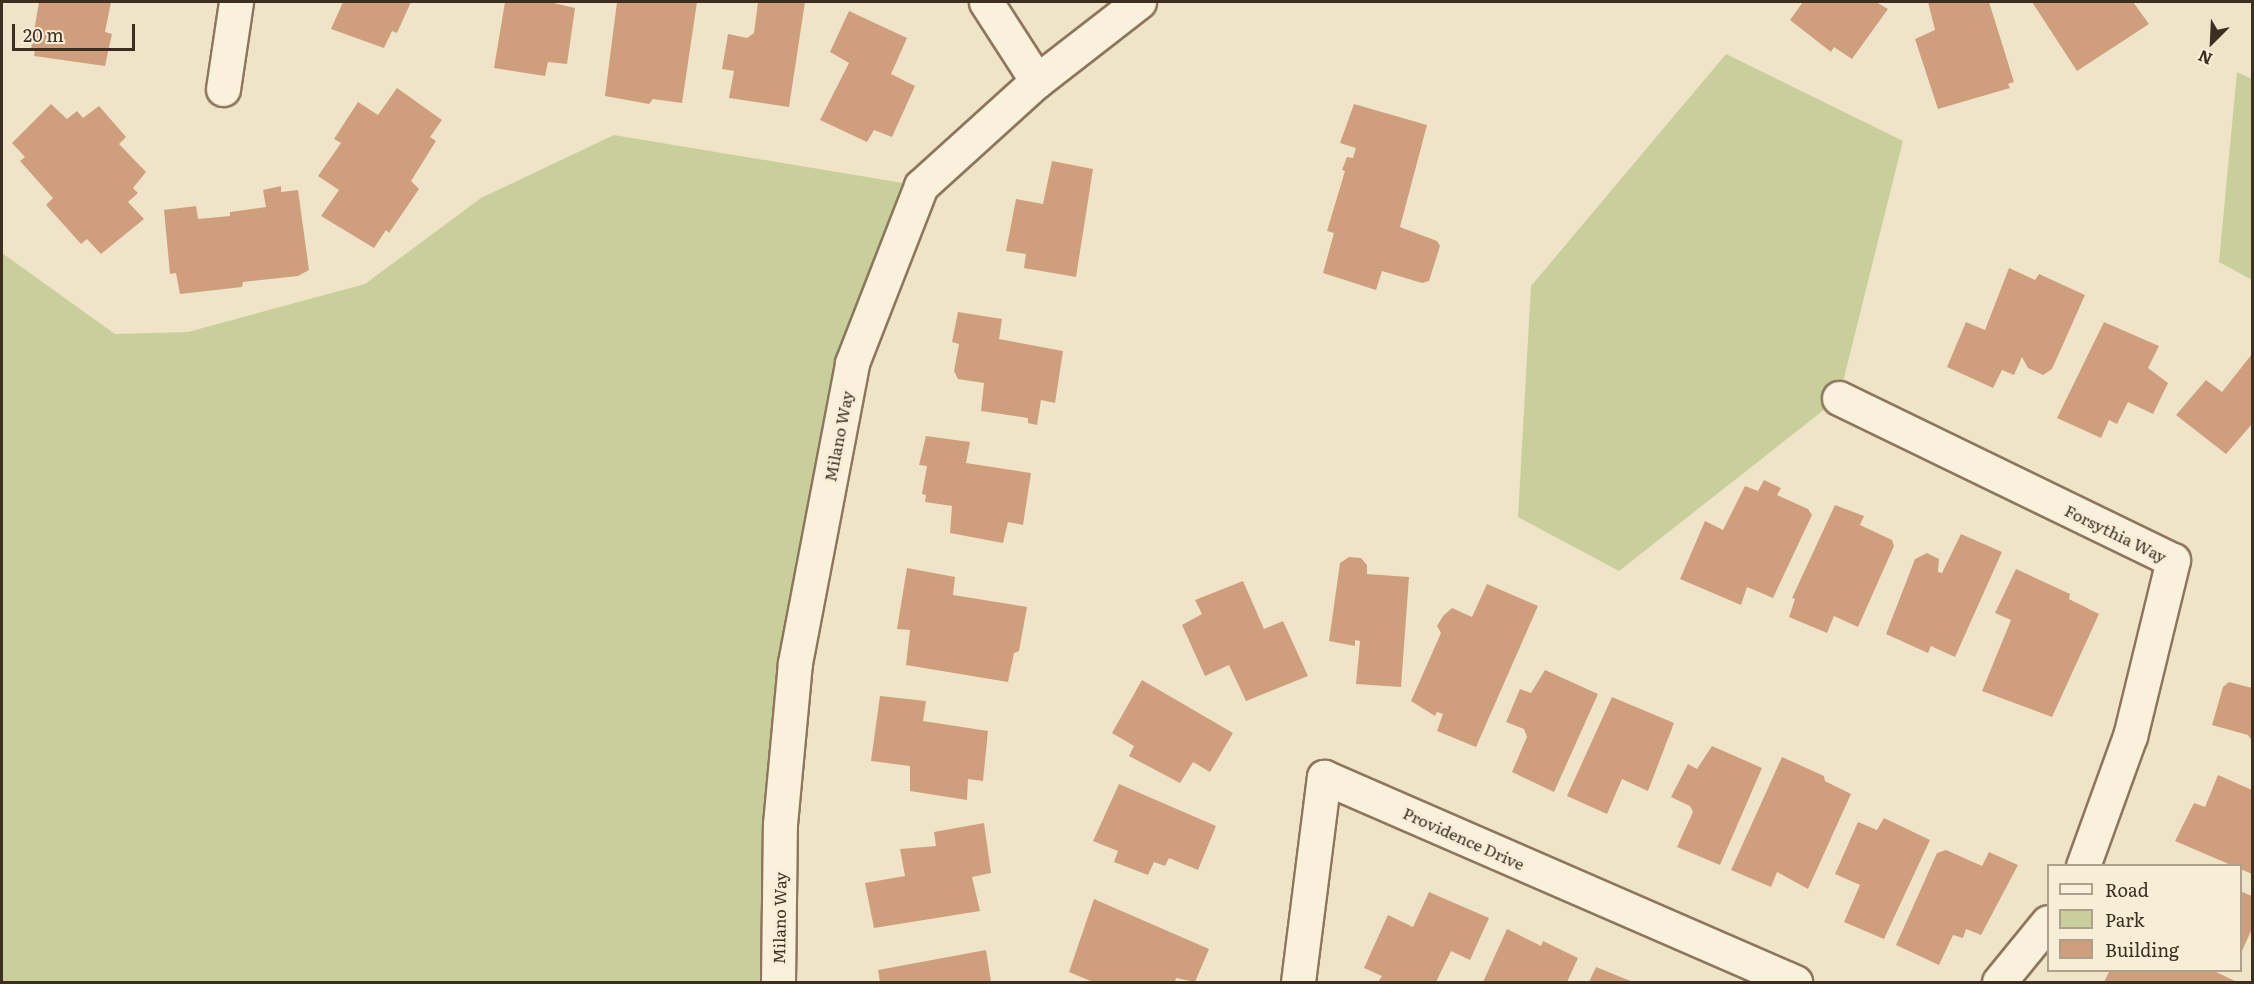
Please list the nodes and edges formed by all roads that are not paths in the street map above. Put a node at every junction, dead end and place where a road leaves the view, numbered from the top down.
1 (236, 2) edge
2 (986, 2) edge
3 (1140, 2) edge
4 (1037, 81) junction
5 (223, 89) dead end
6 (1839, 398) dead end
7 (2084, 864) edge
8 (2047, 923) edge
9 (778, 982) edge
10 (1298, 982) edge
11 (1795, 982) edge
12 (1999, 982) edge

1 - 5 street
2 - 4 street
3 - 4 street, Milano Way
4 - 9 street, Milano Way
6 - 7 street, Forsythia Way
8 - 12 street
10 - 11 street, Providence Drive

